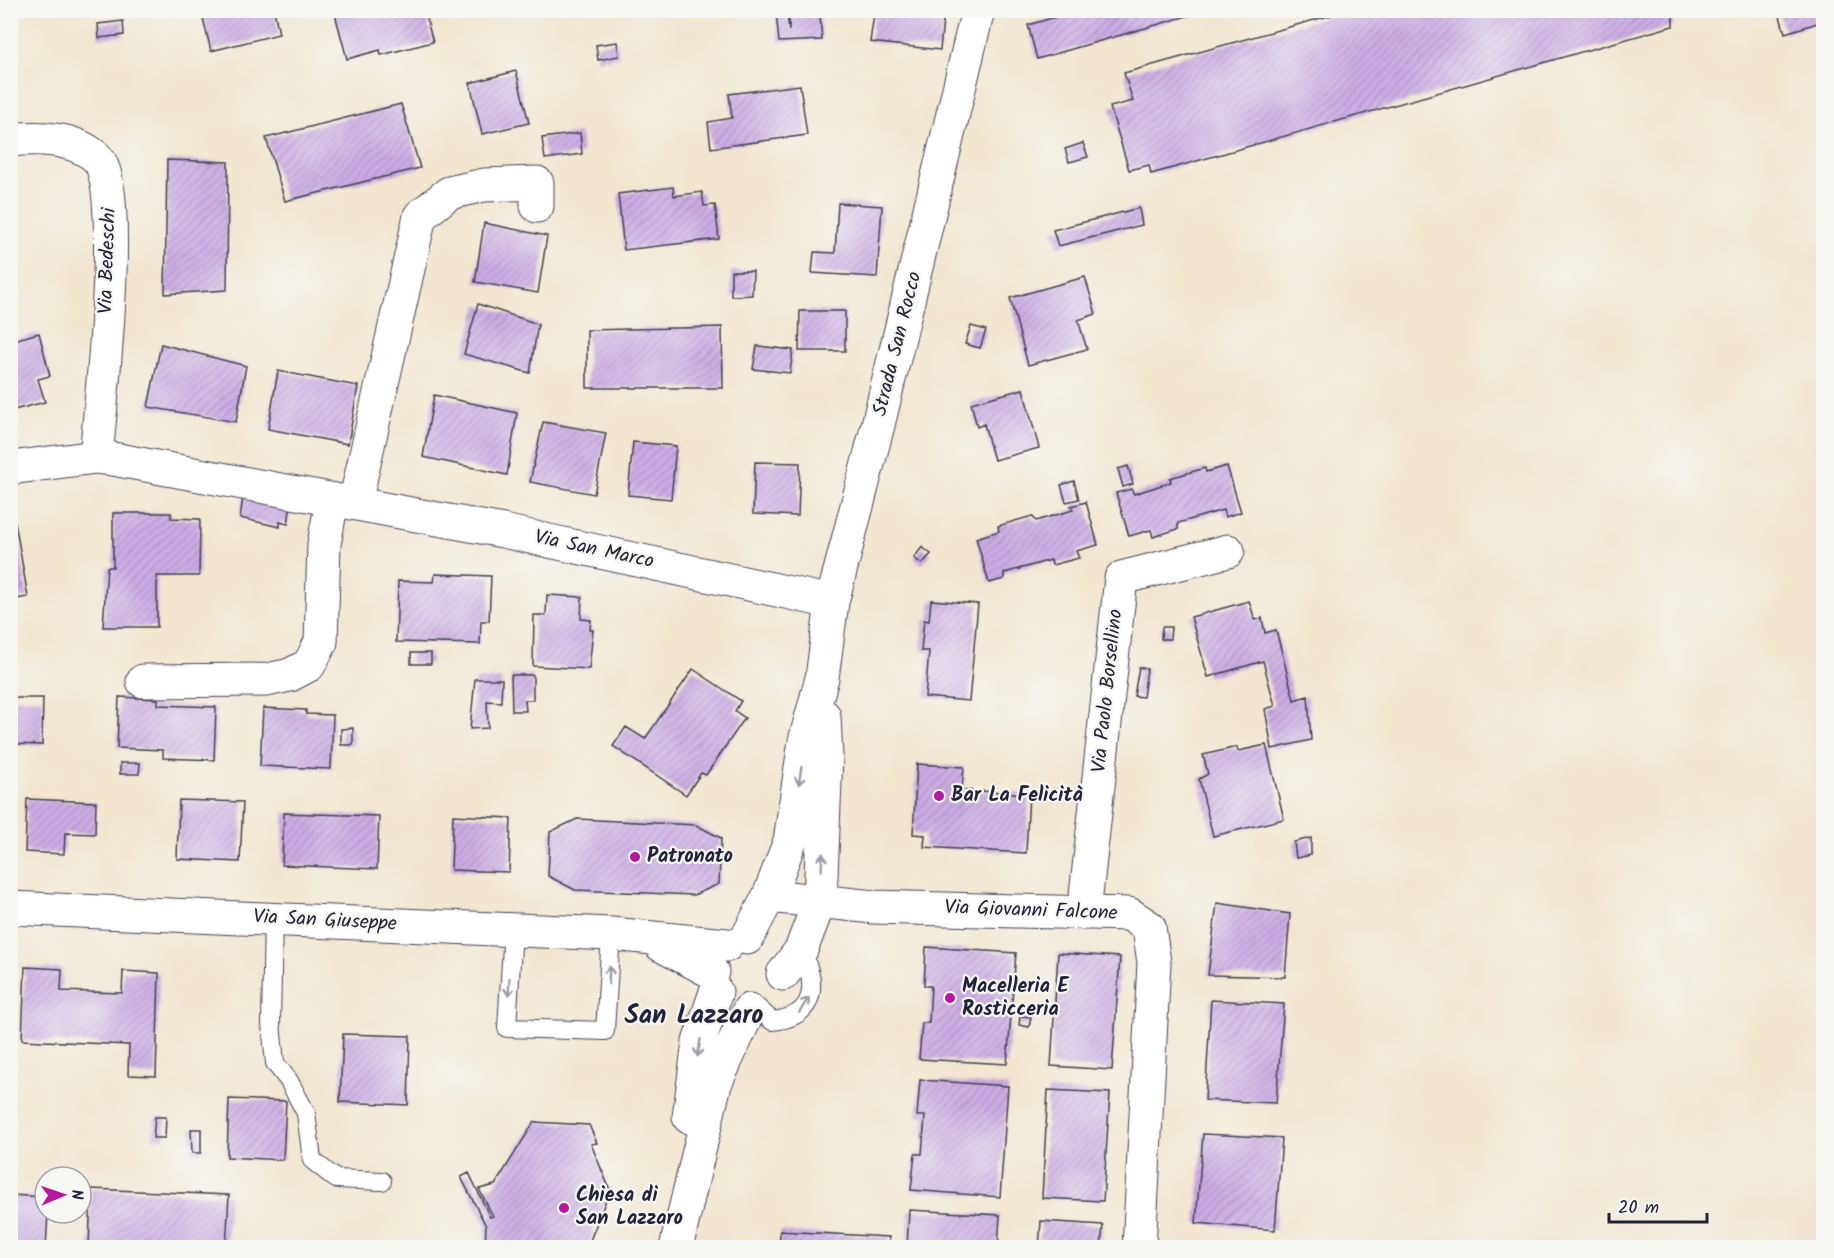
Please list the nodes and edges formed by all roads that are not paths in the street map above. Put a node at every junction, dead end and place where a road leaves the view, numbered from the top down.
1 (978, 10) edge
2 (10, 140) edge
3 (537, 206) dead end
4 (96, 457) junction
5 (10, 468) edge
6 (344, 502) junction
7 (1228, 551) dead end
8 (832, 602) junction
9 (822, 678) junction
10 (143, 681) dead end
11 (769, 896) junction
12 (820, 900) junction
13 (10, 908) edge
14 (1083, 913) junction
15 (273, 918) junction
16 (513, 929) junction
17 (626, 934) junction
18 (726, 962) junction
19 (792, 962) junction
20 (754, 1009) junction
21 (382, 1181) dead end
22 (679, 1232) edge
23 (1139, 1248) edge

1 - 8 street, Strada San Rocco
2 - 4 street, Via Bedeschi
3 - 6 street
4 - 5 street, Via San Marco
4 - 6 street, Via San Marco
6 - 8 street, Via San Marco
6 - 10 street
7 - 14 street, Via Paolo Borsellino
8 - 9 street, Strada San Rocco
9 -> 11 street, Strada San Rocco
12 -> 9 street, Strada San Rocco
11 - 12 street, Via Giovanni Falcone
11 - 18 street, Strada San Rocco
12 - 14 street, Via Giovanni Falcone
12 - 19 street, Strada San Rocco
13 - 15 street, Via San Giuseppe
14 - 23 street, Via Giovanni Falcone
15 - 16 street, Via San Giuseppe
15 - 21 lane
16 - 17 street, Via San Giuseppe
16 -> 17 lane
17 - 18 street, Via San Giuseppe
18 - 19 street
18 - 20 street
18 -> 22 street, Strada San Rocco
19 - 20 street, Strada San Rocco
20 - 22 street, Strada San Rocco

